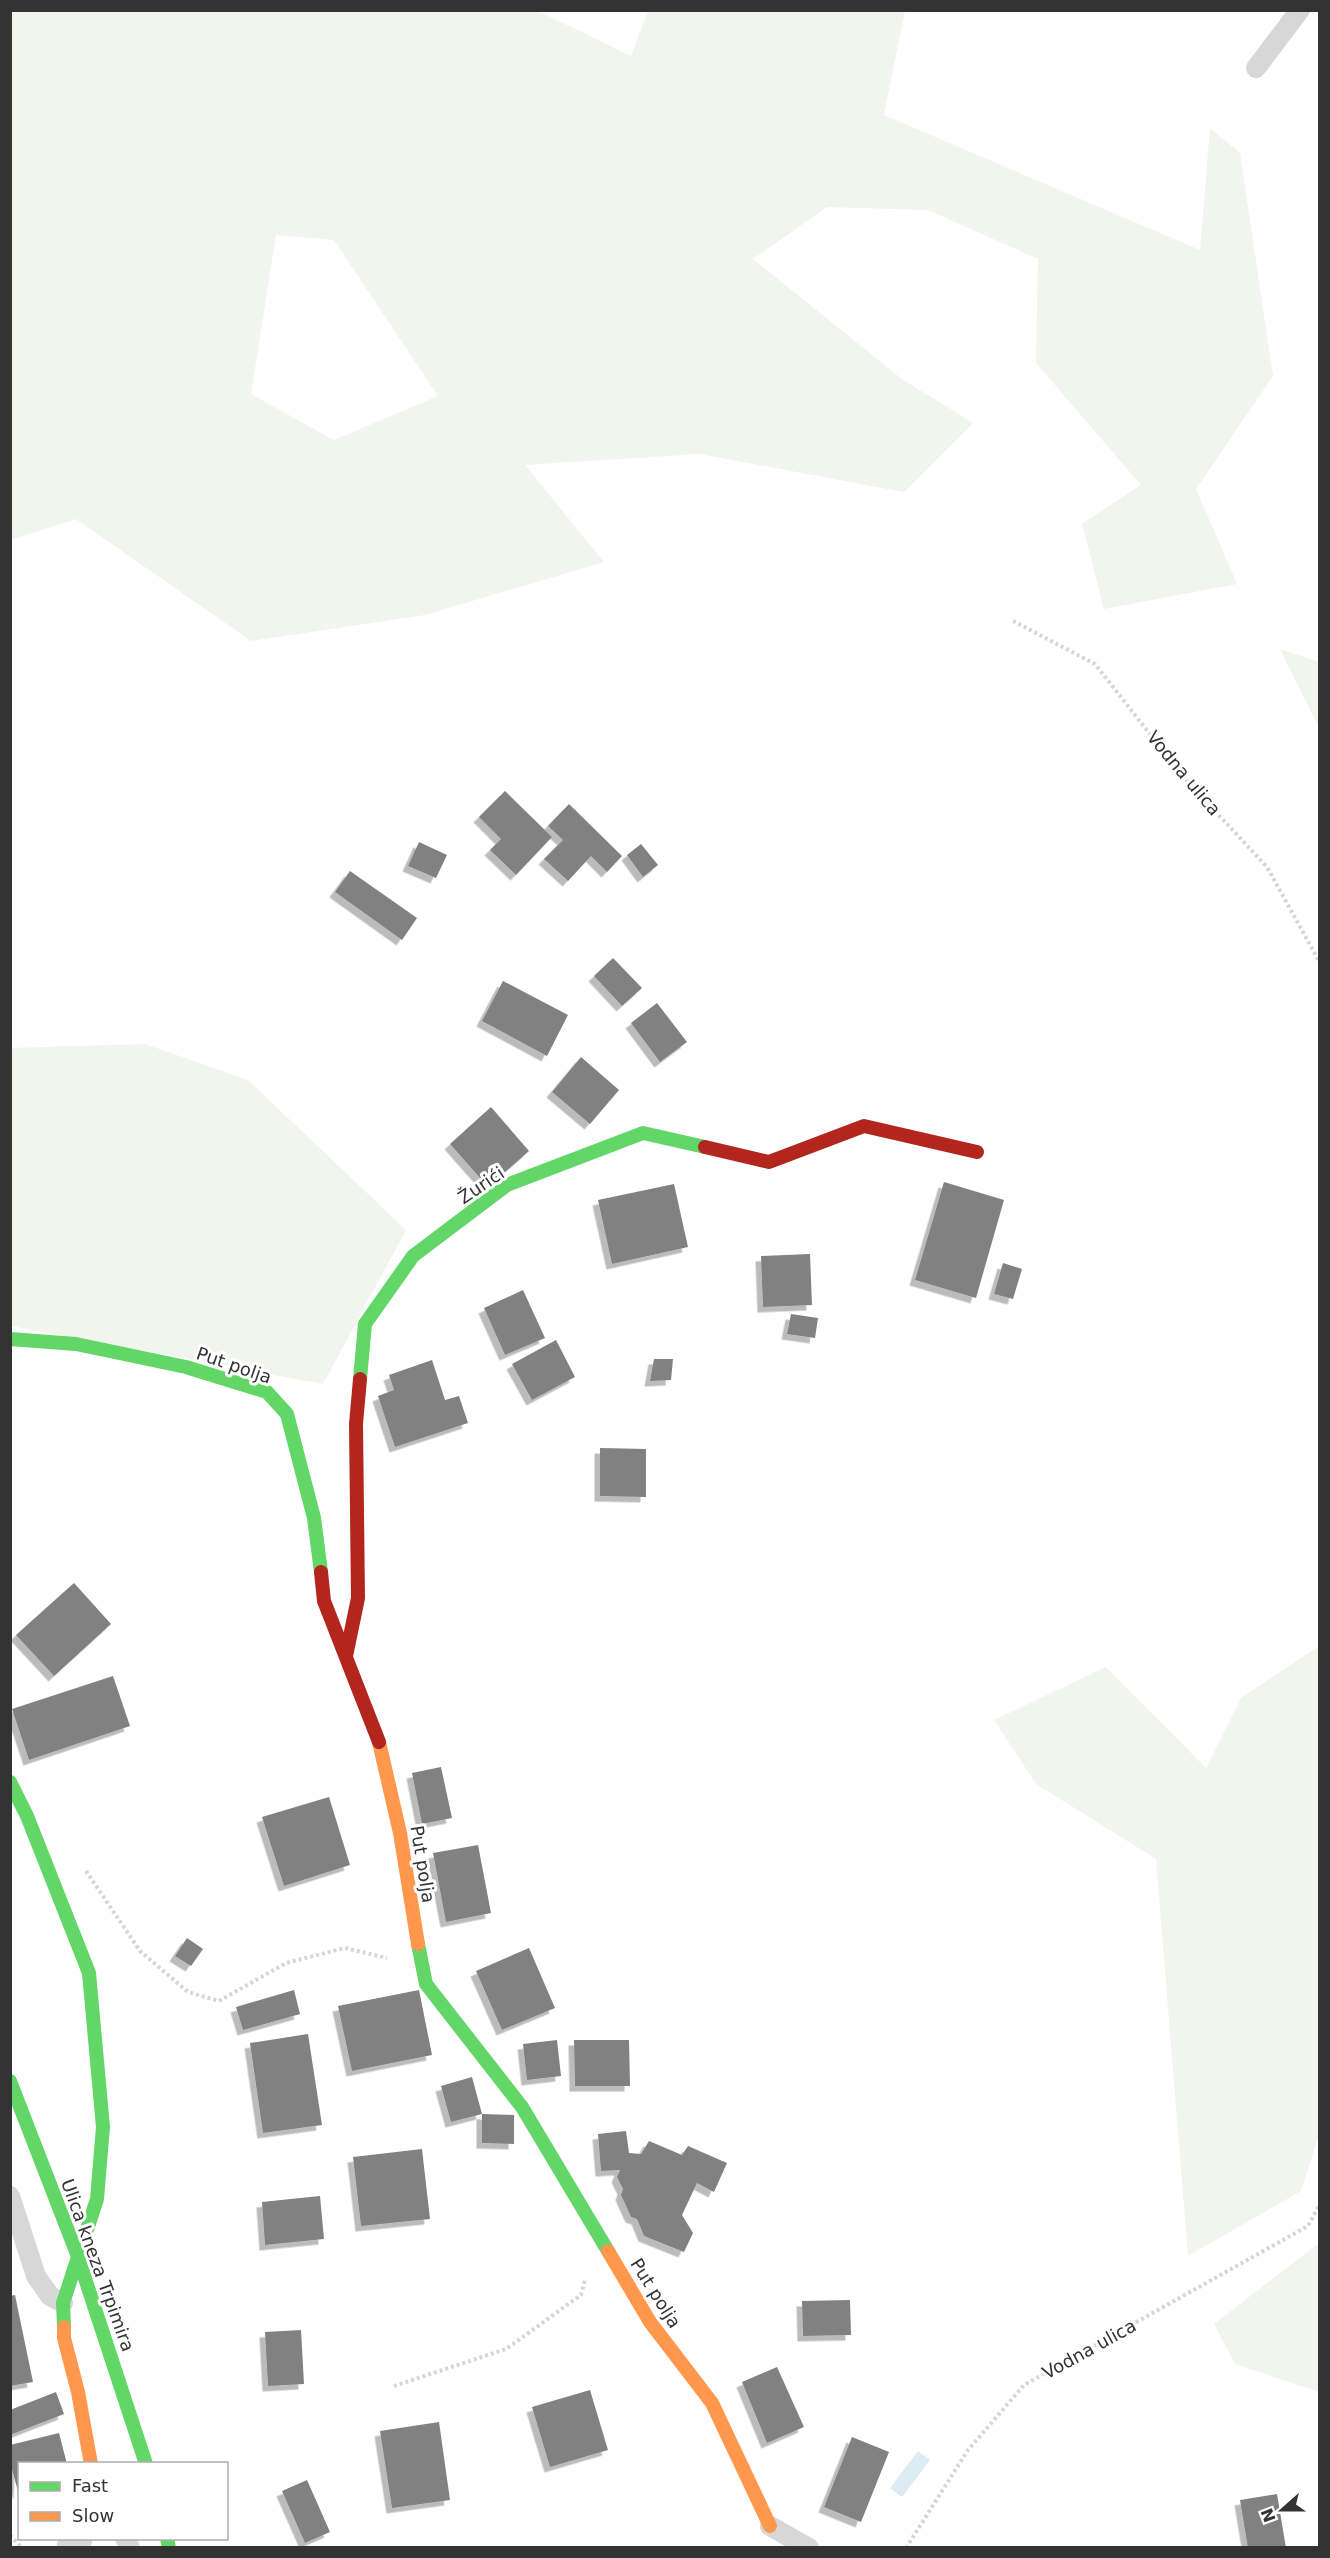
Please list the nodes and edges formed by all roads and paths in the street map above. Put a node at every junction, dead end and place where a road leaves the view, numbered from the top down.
1 (1300, 10) edge
2 (1256, 68) dead end
3 (1013, 621) dead end
4 (1320, 963) edge
5 (977, 1152) dead end
6 (10, 1339) edge
7 (346, 1656) junction
8 (10, 1782) edge
9 (83, 1866) dead end
10 (426, 1984) junction
11 (10, 2081) edge
12 (10, 2196) edge
13 (1320, 2204) edge
14 (597, 2231) junction
15 (77, 2254) junction
16 (63, 2303) junction
17 (394, 2386) dead end
18 (91, 2462) edge
19 (146, 2462) edge
20 (770, 2526) joint
21 (10, 2535) edge
22 (22, 2547) edge
23 (809, 2547) edge
24 (906, 2547) edge

1 - 2 lane
3 - 4 path, Vodna ulica
5 - 7 street, Žurići
6 - 7 street, Put polja
7 - 10 street, Put polja
8 - 15 street
9 - 10 path
10 - 14 street, Put polja
11 - 15 street, Ulica kneza Trpimira
12 - 16 lane
13 - 24 path, Vodna ulica
14 - 17 path
14 - 20 street, Put polja
15 - 16 street
15 - 19 street, Ulica kneza Trpimira
16 - 18 street
20 - 23 lane
21 - 22 path

